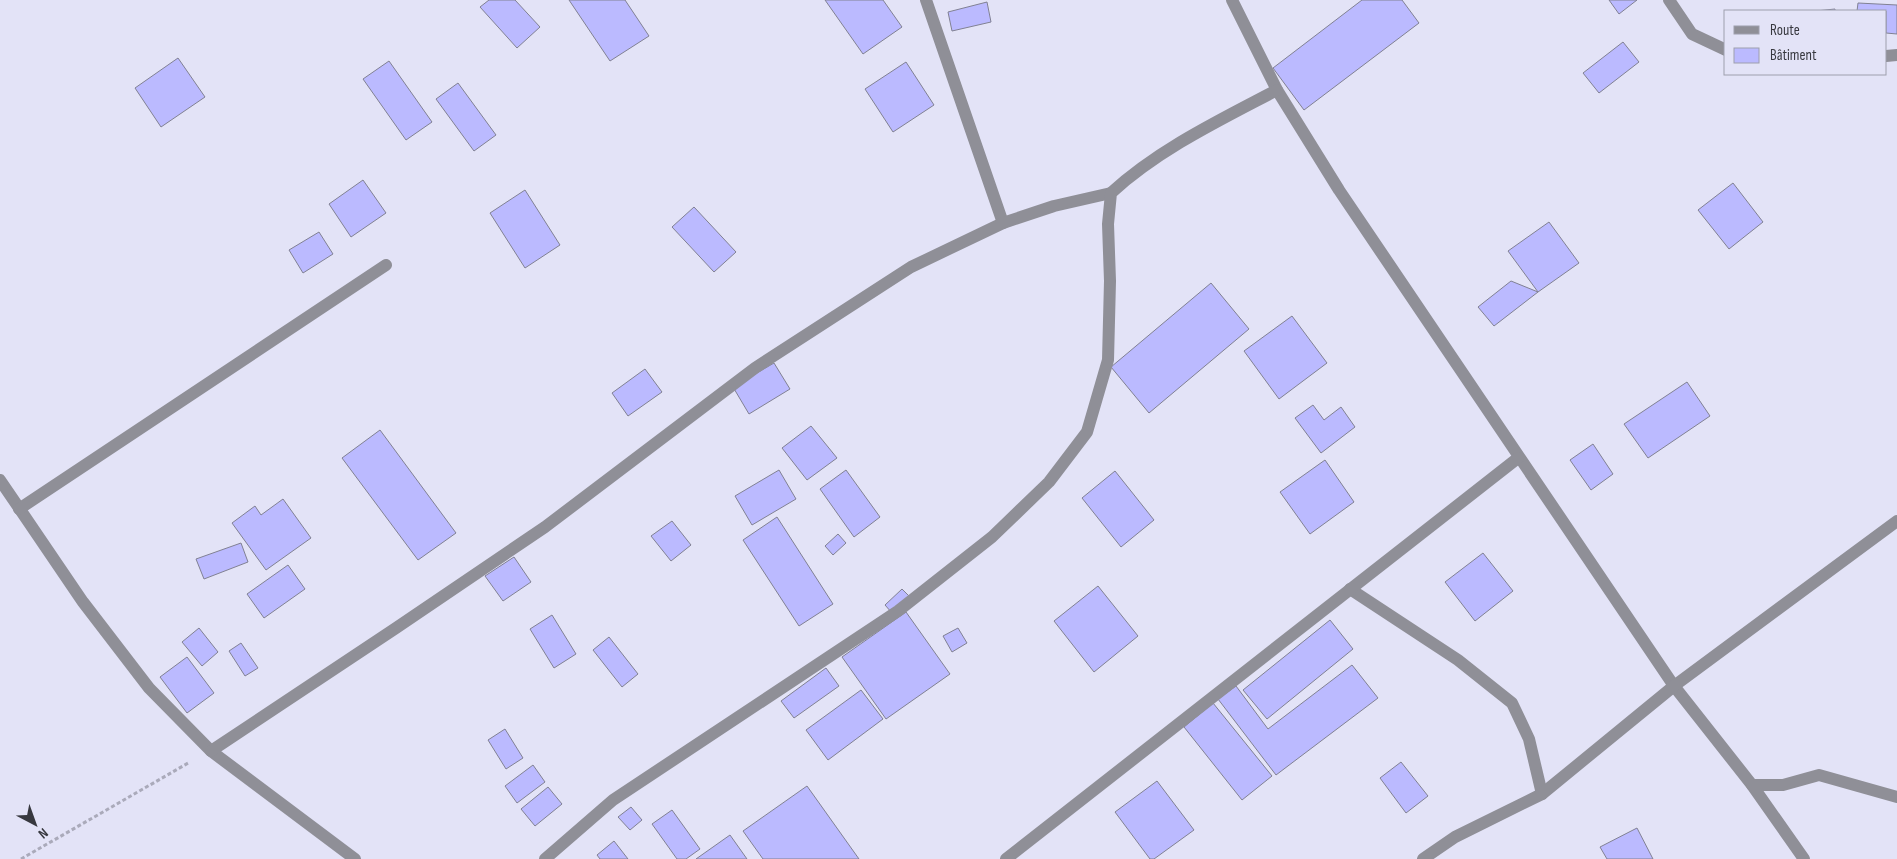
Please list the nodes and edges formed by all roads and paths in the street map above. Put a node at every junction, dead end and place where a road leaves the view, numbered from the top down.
1 (926, 0) edge
2 (1232, 0) edge
3 (1669, 0) edge
4 (1724, 49) edge
5 (1277, 90) junction
6 (1111, 193) junction
7 (1003, 223) junction
8 (386, 265) dead end
9 (1518, 458) junction
10 (0, 480) edge
11 (19, 509) junction
12 (1897, 521) edge
13 (1350, 589) junction
14 (1674, 686) junction
15 (211, 750) junction
16 (1752, 785) junction
17 (1542, 794) junction
18 (1897, 796) edge
19 (21, 859) edge
20 (356, 859) edge
21 (545, 859) edge
22 (1006, 859) edge
23 (1422, 859) edge
24 (1804, 859) edge

1 - 7 street
2 - 5 street
3 - 4 street
5 - 6 street
5 - 9 street
6 - 7 street
6 - 21 street
7 - 15 street
8 - 11 street
9 - 13 street
9 - 14 street
10 - 11 street
11 - 15 street
12 - 14 street
13 - 17 street
13 - 22 street
14 - 16 street
14 - 17 street
15 - 19 path
15 - 20 street
16 - 18 street
16 - 24 street
17 - 23 street

